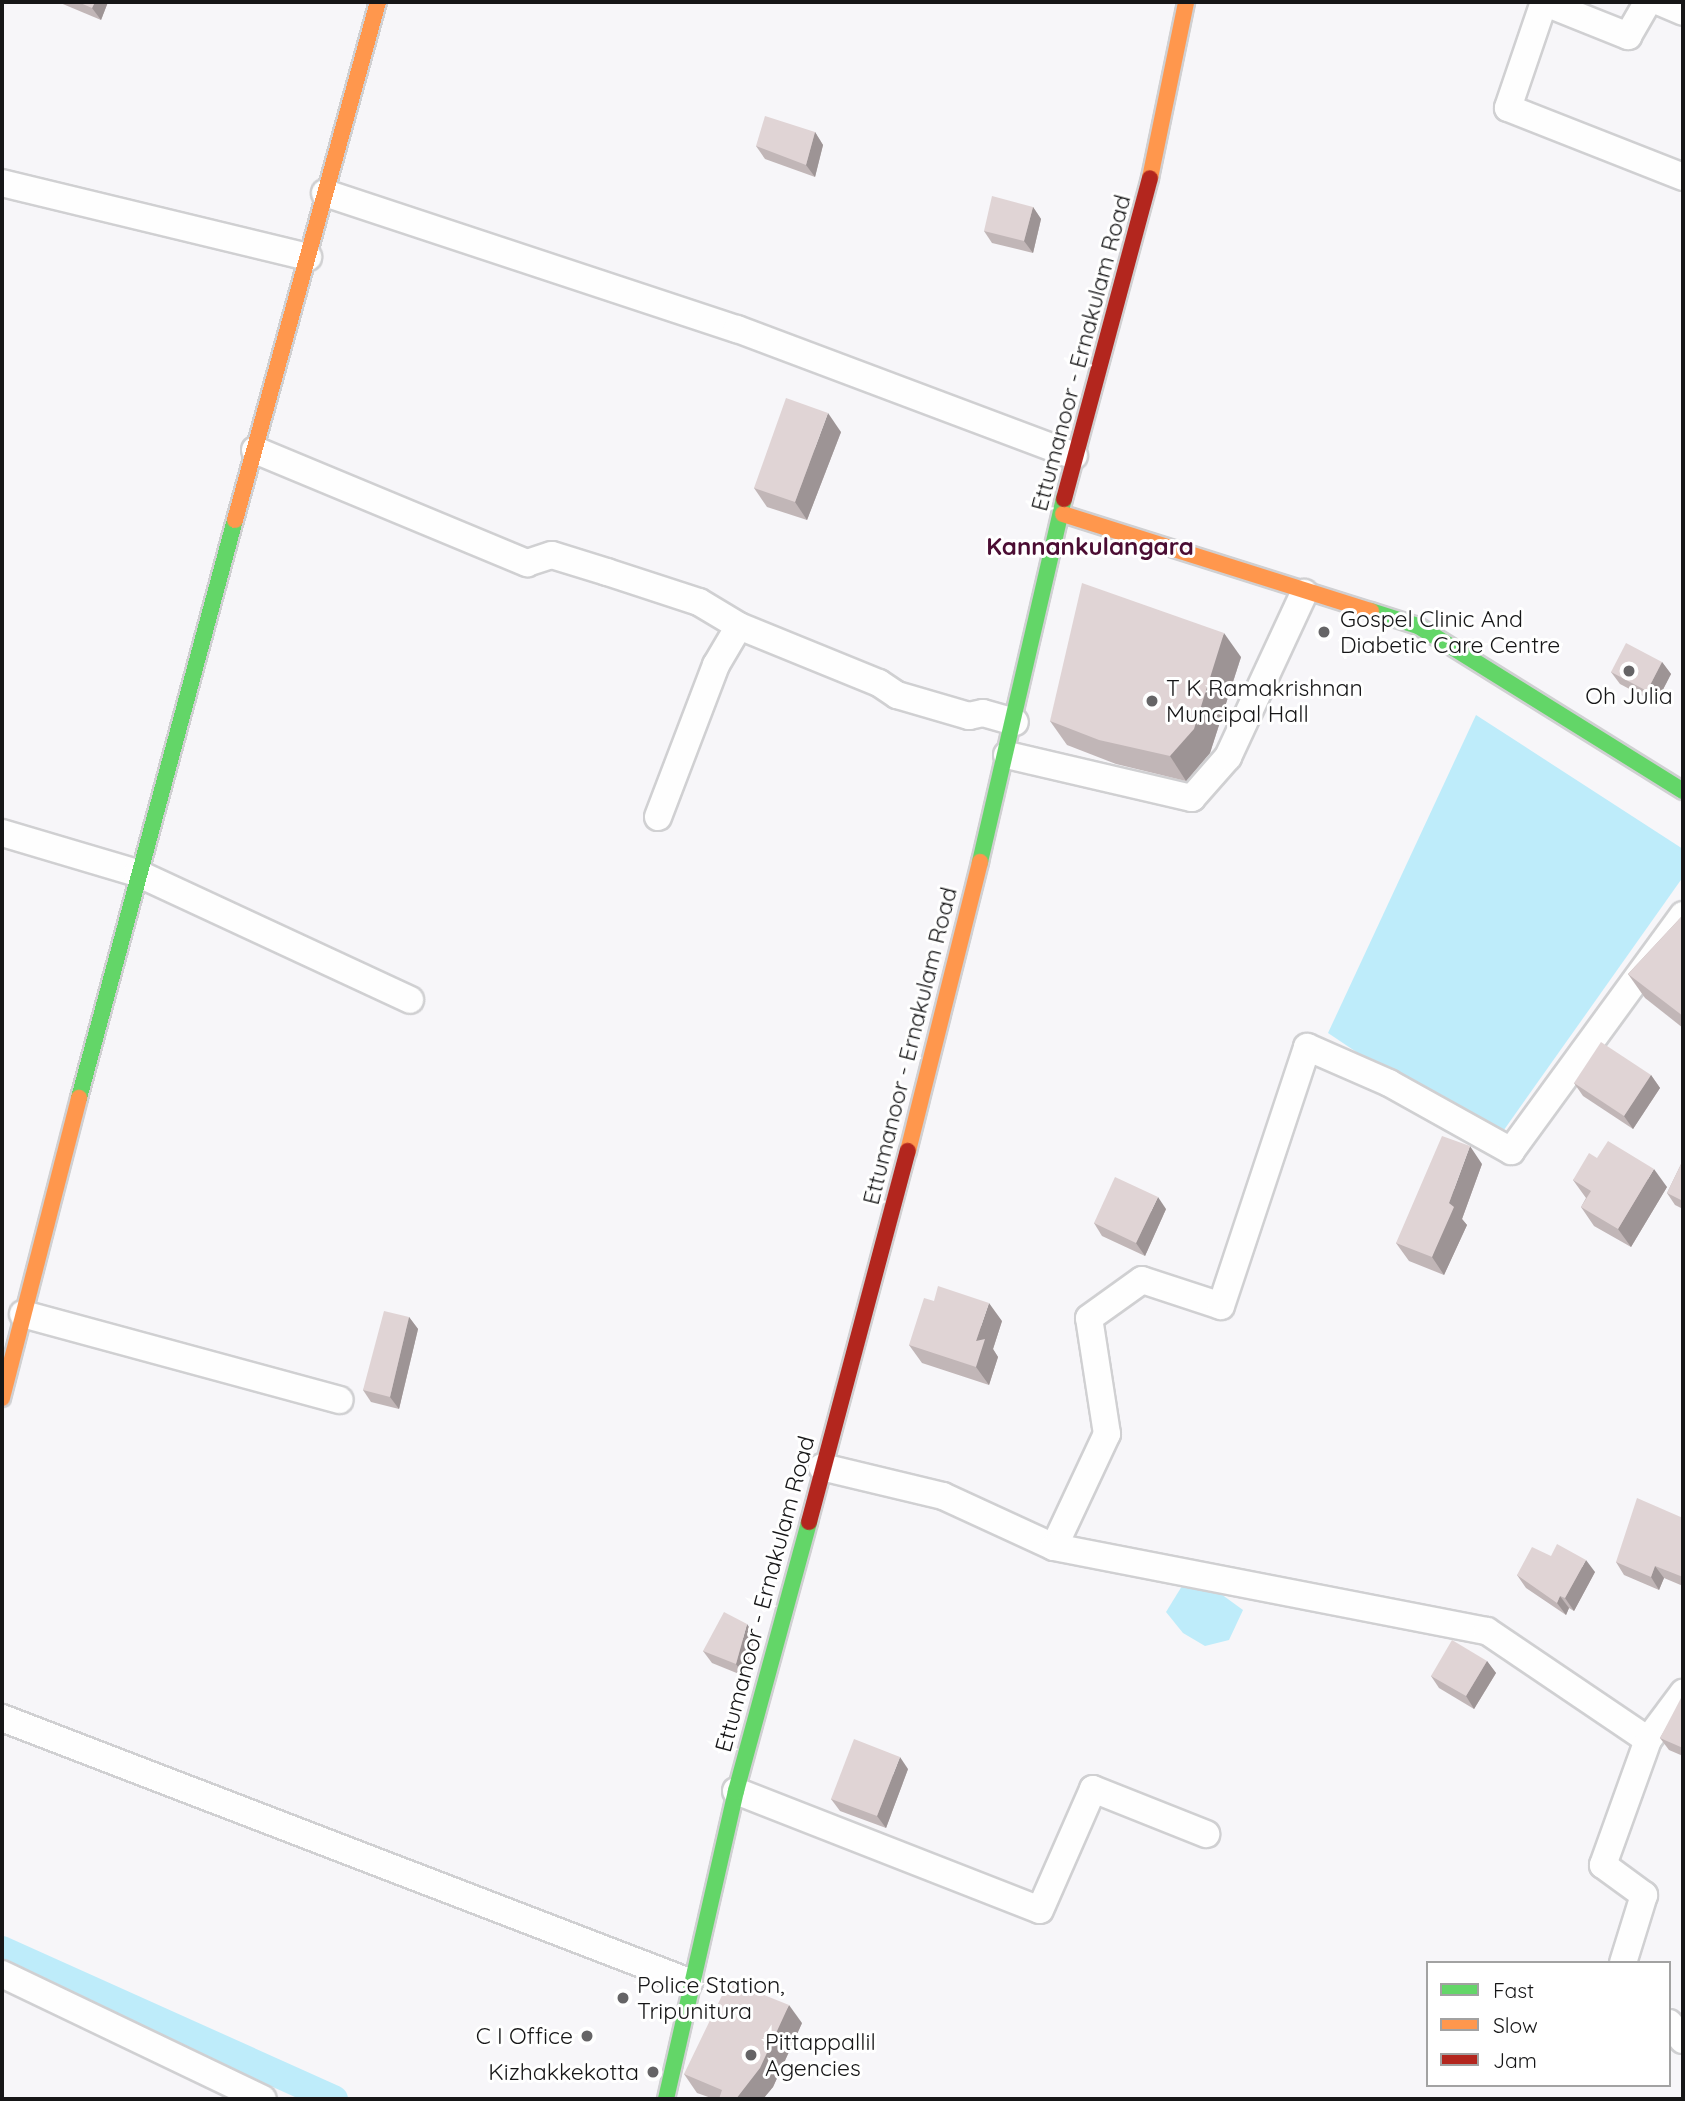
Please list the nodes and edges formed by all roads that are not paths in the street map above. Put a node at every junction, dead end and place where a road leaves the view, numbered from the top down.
1 (1186, 2) edge
2 (1544, 2) edge
3 (1648, 2) edge
4 (1660, 2) edge
5 (375, 3) edge
6 (1683, 12) edge
7 (1683, 177) edge
8 (2, 183) edge
9 (325, 193) junction
10 (308, 257) junction
11 (255, 450) junction
12 (1074, 456) junction
13 (1063, 514) junction
14 (1304, 593) junction
15 (739, 626) junction
16 (1015, 722) junction
17 (1007, 755) junction
18 (1683, 791) edge
19 (659, 817) dead end
20 (2, 833) edge
21 (137, 873) junction
22 (1683, 915) edge
23 (410, 1000) dead end
24 (23, 1314) junction
25 (2, 1398) edge
26 (340, 1400) dead end
27 (822, 1467) junction
28 (1054, 1546) junction
29 (1683, 1693) edge
30 (2, 1718) edge
31 (1648, 1740) junction
32 (736, 1791) junction
33 (1206, 1834) dead end
34 (1624, 1961) edge
35 (2, 1975) edge
36 (689, 1982) junction
37 (1671, 2025) edge
38 (1683, 2040) edge
39 (263, 2099) edge
40 (666, 2099) edge

1 - 12 main road, Ettumanoor - Ernakulam Road
2 - 3 street
2 - 7 street
4 - 6 street
5 - 9 main road
8 - 10 street
9 - 10 main road
9 - 12 street
10 - 11 main road
11 - 15 street
11 - 21 main road
12 - 13 main road, Ettumanoor - Ernakulam Road
13 - 14 main road
13 - 16 main road, Ettumanoor - Ernakulam Road
14 - 17 street
14 - 18 main road
15 - 16 street
15 - 19 street
16 - 17 main road, Ettumanoor - Ernakulam Road
17 - 27 main road, Ettumanoor - Ernakulam Road
20 - 21 street
21 - 23 street
21 - 24 main road
22 - 28 street
24 - 25 main road
24 - 26 street
27 - 28 street
27 - 32 main road, Ettumanoor - Ernakulam Road
28 - 31 street
29 - 31 street
30 - 36 street
31 - 34 street
32 - 33 street
32 - 36 main road, Ettumanoor - Ernakulam Road
35 - 39 street
36 - 40 main road, Ettumanoor - Ernakulam Road
37 - 38 street

